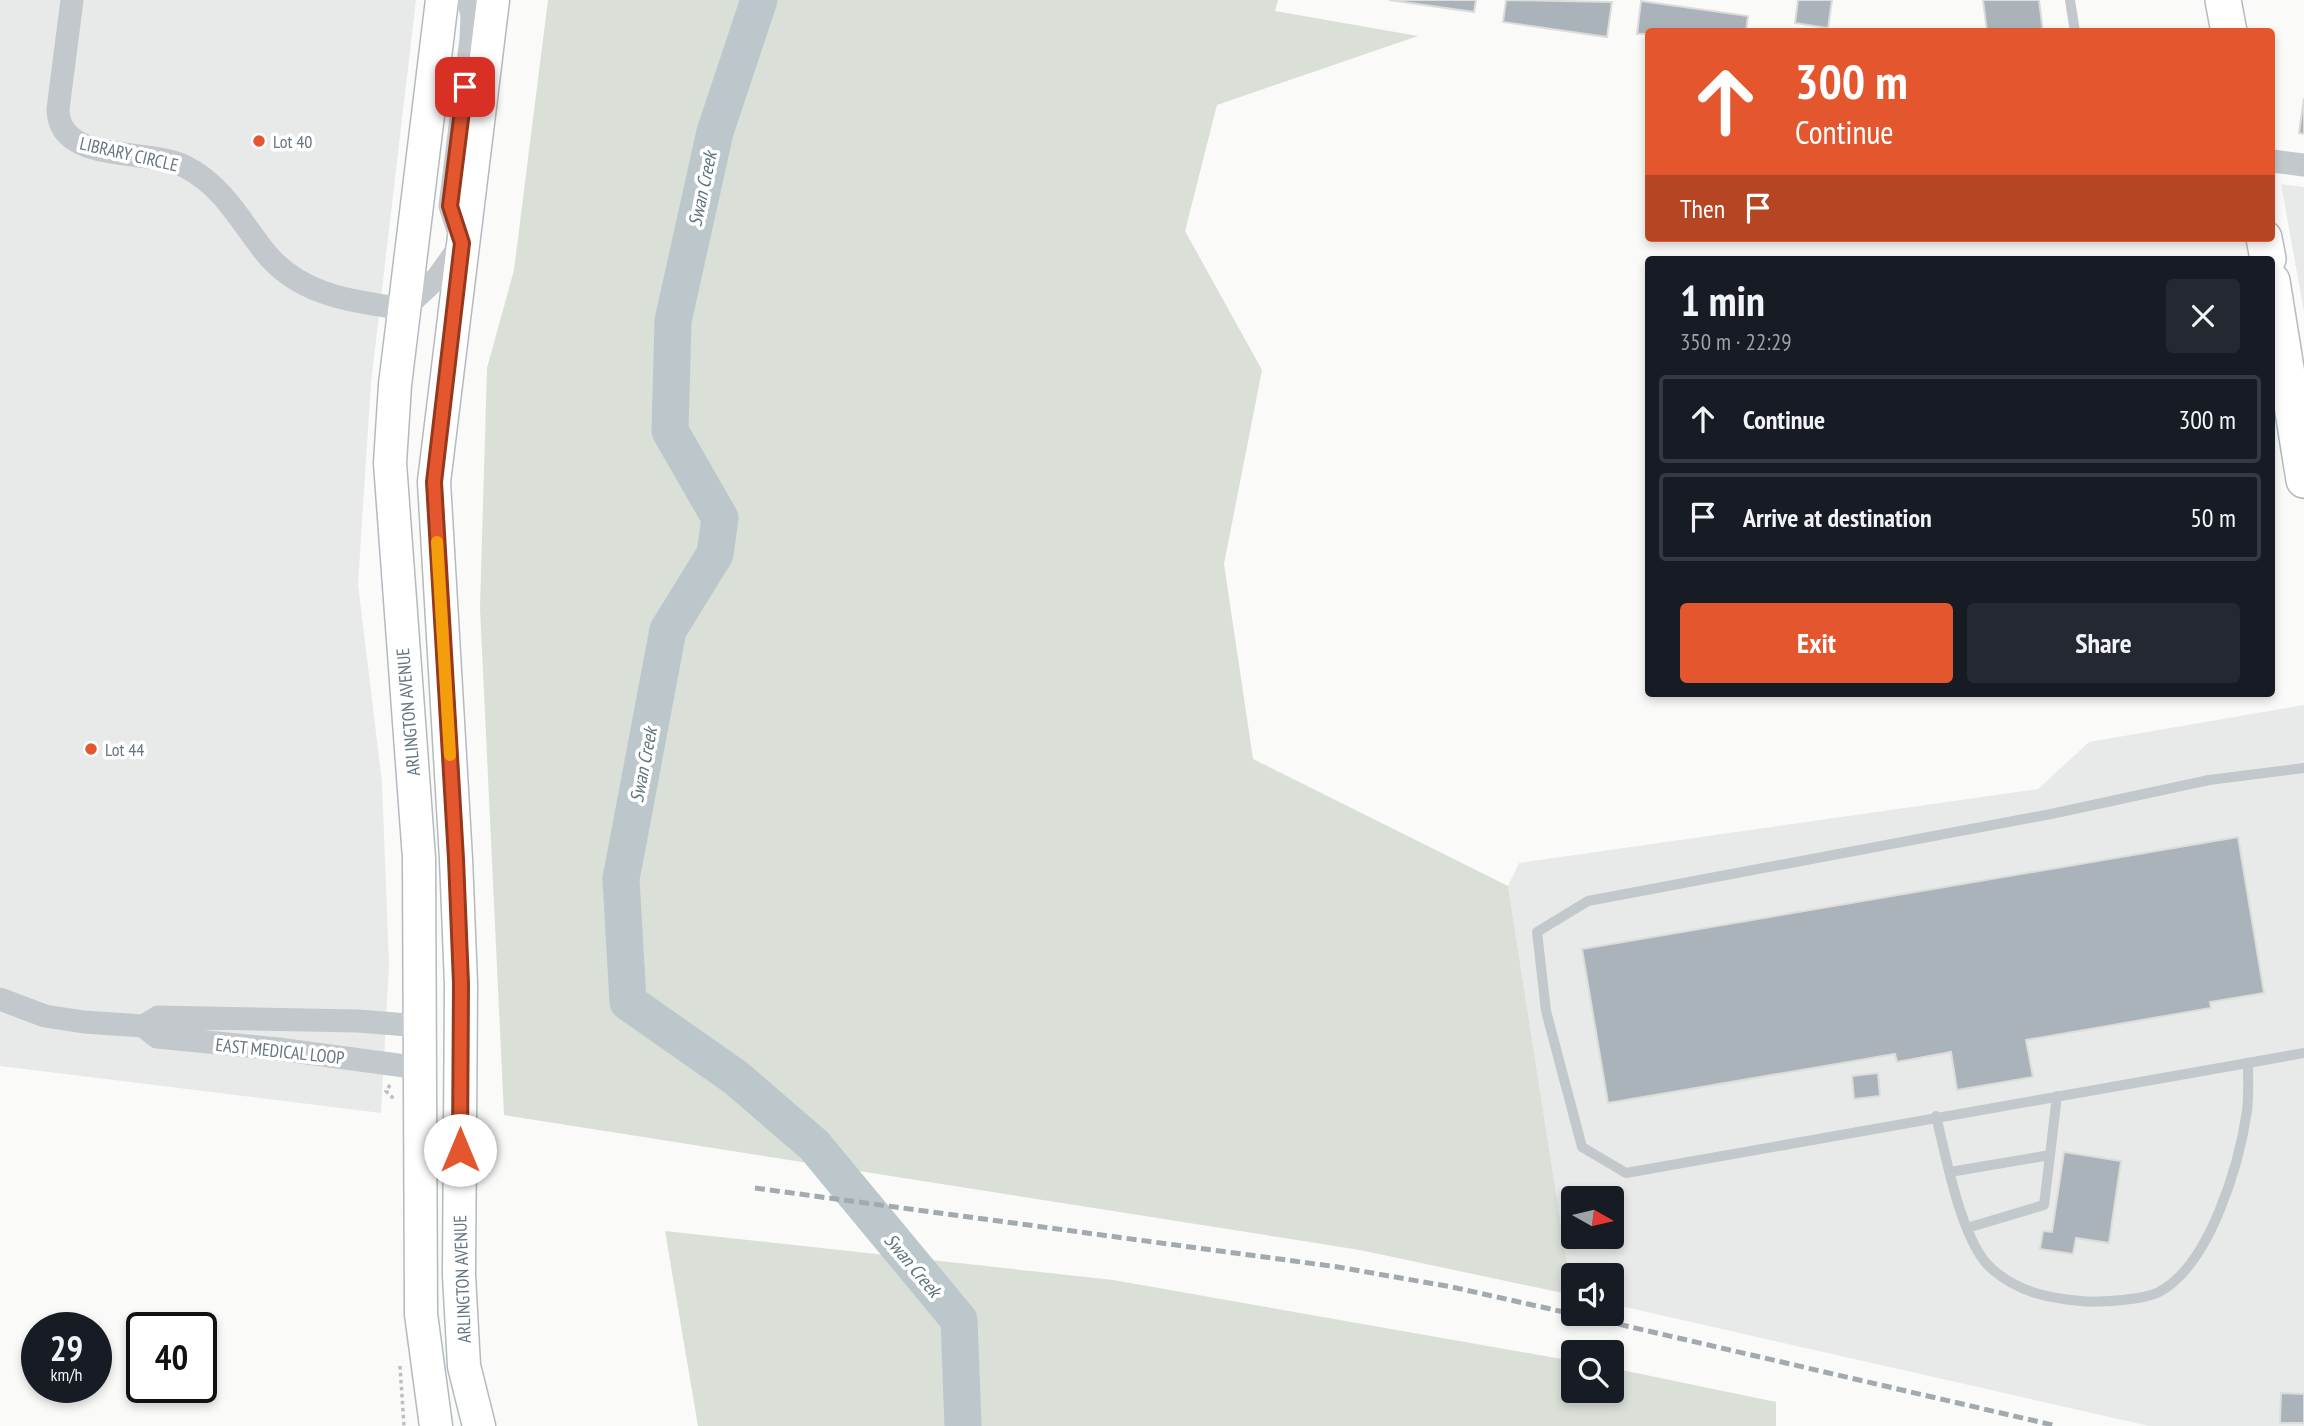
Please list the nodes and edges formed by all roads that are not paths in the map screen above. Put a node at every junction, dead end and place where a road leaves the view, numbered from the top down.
1 (72, 0) edge
2 (442, 0) edge
3 (468, 0) edge
4 (493, 0) edge
5 (2070, 0) edge
6 (2223, 0) edge
7 (2075, 28) edge
8 (2228, 28) edge
9 (2275, 161) edge
10 (2304, 165) edge
11 (462, 243) junction
12 (2275, 295) edge
13 (404, 309) junction
14 (2303, 472) edge
15 (2304, 768) edge
16 (0, 999) edge
17 (143, 1026) junction
18 (420, 1026) junction
19 (2304, 1053) edge
20 (2248, 1063) junction
21 (420, 1068) junction
22 (2057, 1096) junction
23 (1936, 1116) junction
24 (2050, 1155) junction
25 (1950, 1172) junction
26 (1967, 1228) junction
27 (464, 1366) junction
28 (436, 1426) edge
29 (479, 1426) edge

1 - 13 street, LIBRARY CIRCLE
2 - 13 street, ARLINGTON AVENUE
3 - 11 street
4 - 11 street, ARLINGTON AVENUE
5 - 7 lane
6 - 8 main road
9 - 10 street
11 - 13 street
11 - 27 street, ARLINGTON AVENUE
12 - 14 main road
13 - 18 street, ARLINGTON AVENUE
15 - 23 lane
16 - 17 street, EAST MEDICAL LOOP
17 - 18 street, EAST MEDICAL LOOP
17 - 21 street, EAST MEDICAL LOOP
18 - 21 street, ARLINGTON AVENUE
18 - 27 street
19 - 20 lane
20 - 22 lane
20 - 26 lane
21 - 28 street, ARLINGTON AVENUE
22 - 23 lane
22 - 24 lane
23 - 25 lane
24 - 25 lane
24 - 26 lane
25 - 26 lane
27 - 29 street, ARLINGTON AVENUE

